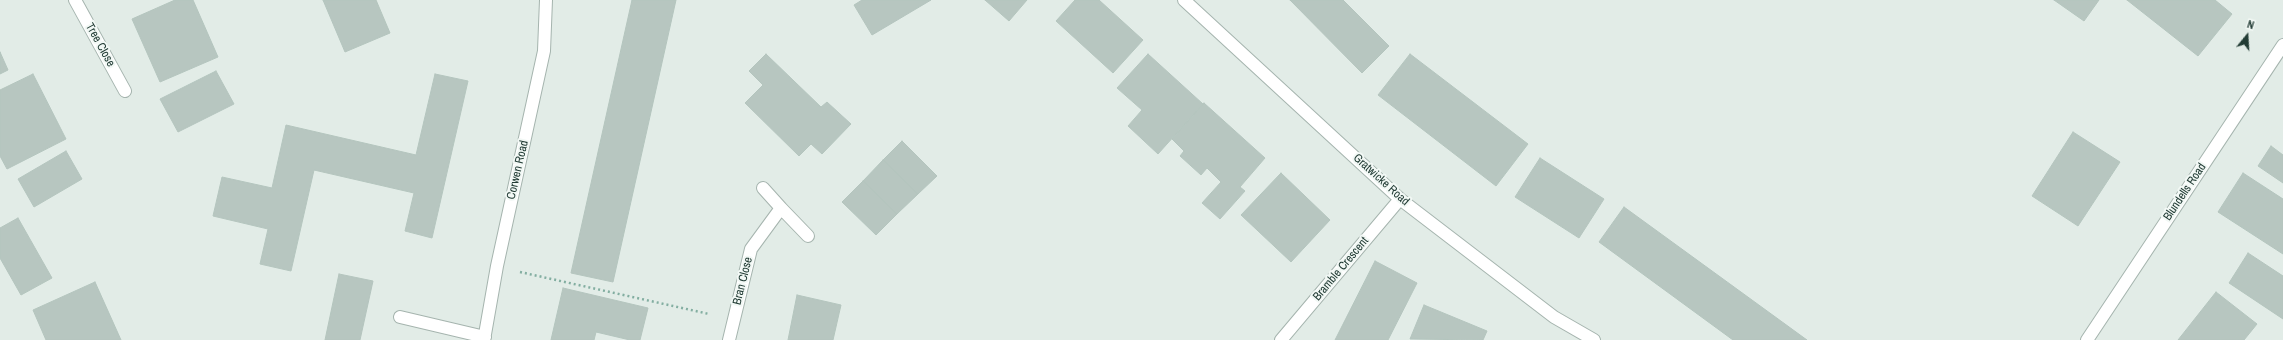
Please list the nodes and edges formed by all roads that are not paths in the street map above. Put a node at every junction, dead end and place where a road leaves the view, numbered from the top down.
1 (75, 0) edge
2 (546, 0) edge
3 (1184, 0) edge
4 (2283, 44) edge
5 (125, 91) dead end
6 (763, 188) dead end
7 (1400, 198) junction
8 (781, 208) junction
9 (808, 236) dead end
10 (400, 317) dead end
11 (484, 338) edge
12 (729, 340) edge
13 (1281, 340) edge
14 (1594, 340) edge
15 (2087, 340) edge

1 - 5 street, Tree Close
2 - 11 street, Corwen Road
3 - 7 street, Gratwicke Road
4 - 15 street, Blundells Road
6 - 8 street
7 - 13 street, Bramble Crescent
7 - 14 street, Gratwicke Road
8 - 9 street
8 - 12 street, Bran Close
10 - 11 street

